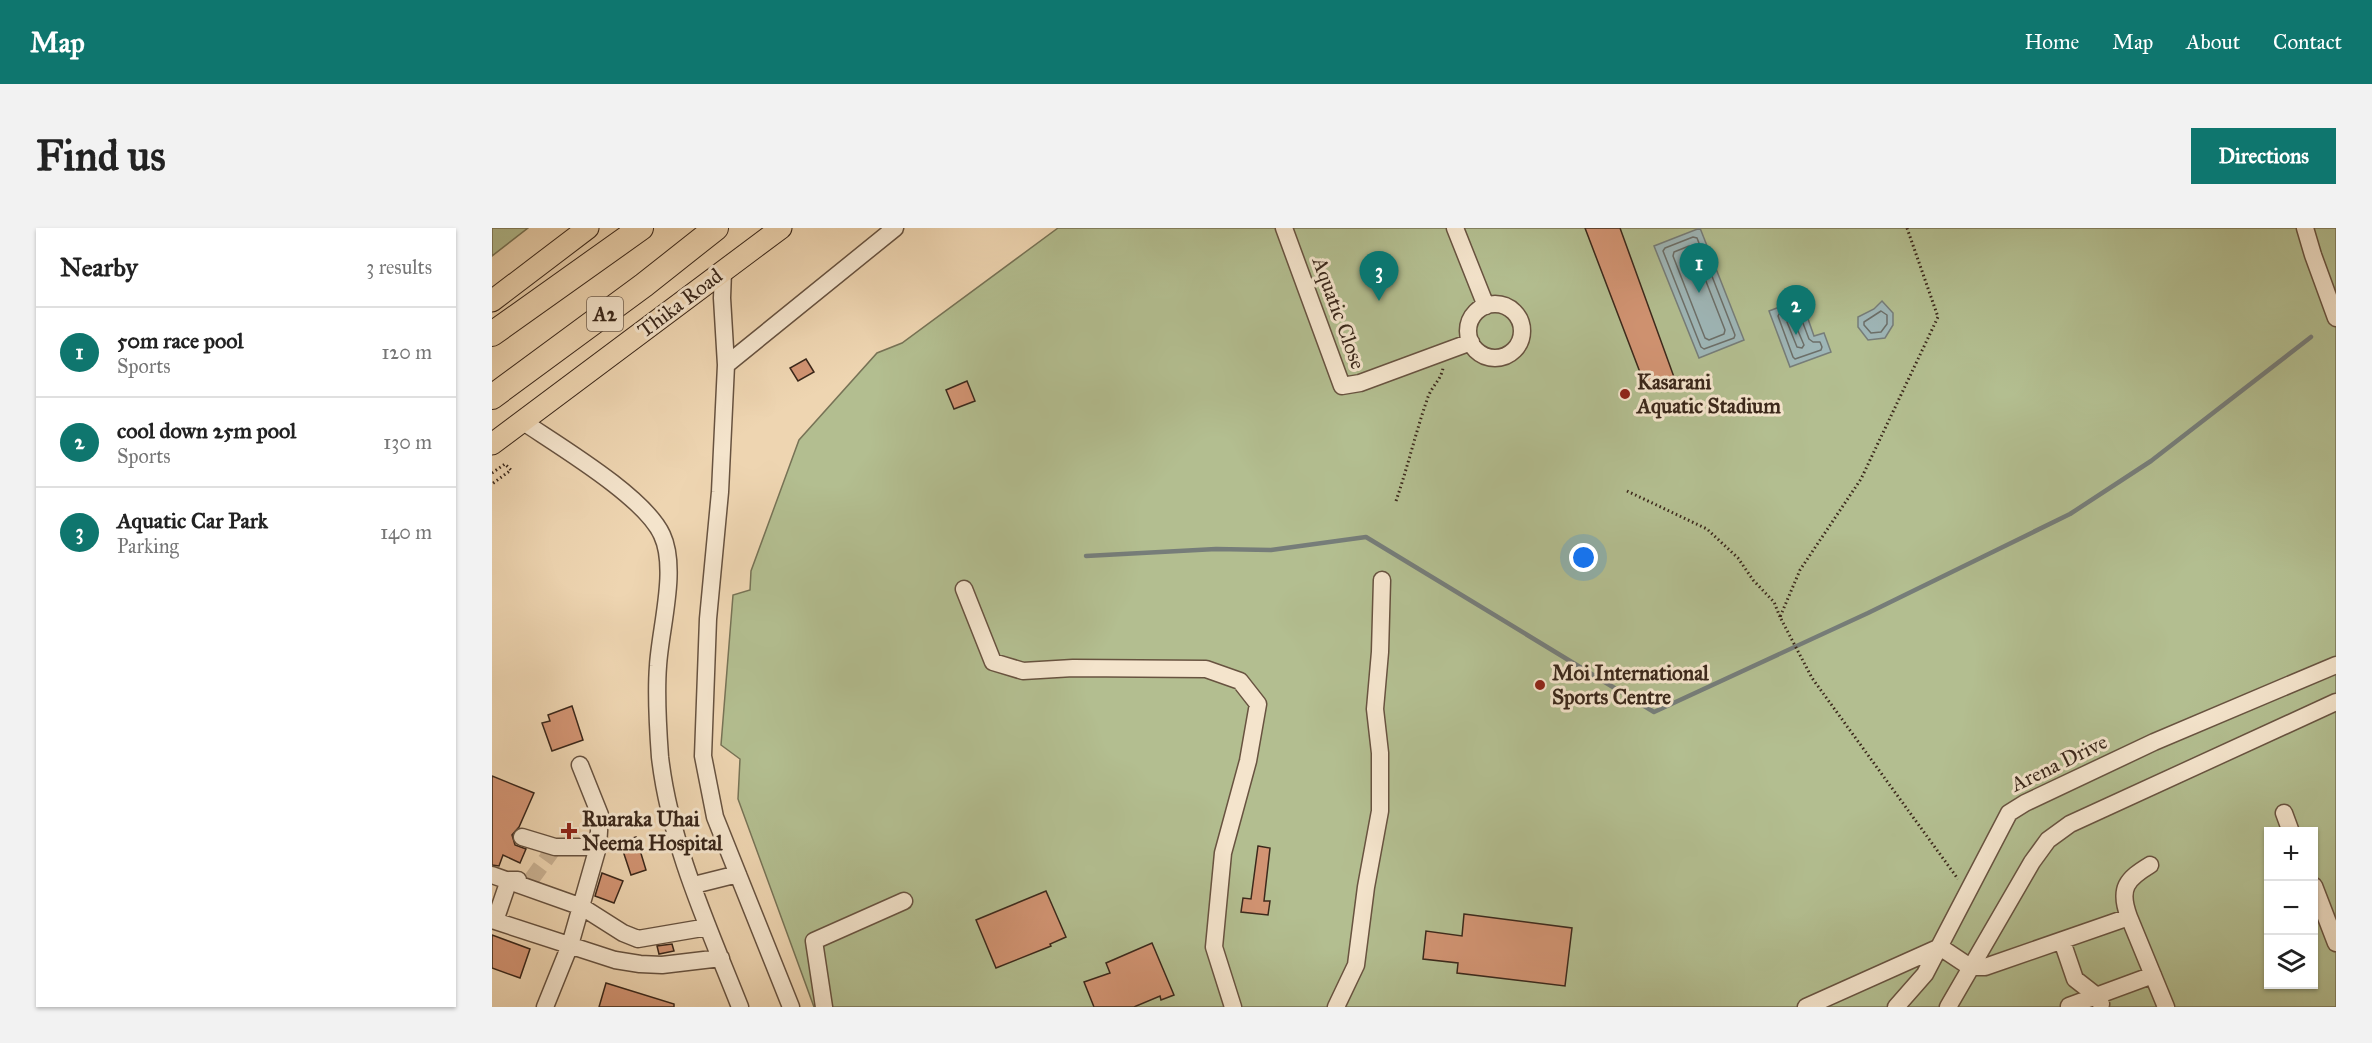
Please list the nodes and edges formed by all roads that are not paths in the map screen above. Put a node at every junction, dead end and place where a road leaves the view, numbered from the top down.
1 (588, 228) edge
2 (641, 228) edge
3 (716, 228) edge
4 (781, 228) edge
5 (895, 228) edge
6 (1284, 228) edge
7 (1455, 228) edge
8 (2305, 228) edge
9 (723, 271) junction
10 (492, 301) edge
11 (1486, 306) junction
12 (2336, 318) edge
13 (492, 334) edge
14 (1471, 342) junction
15 (726, 365) junction
16 (492, 398) edge
17 (522, 421) junction
18 (492, 444) edge
19 (1382, 580) dead end
20 (964, 589) dead end
21 (2336, 665) edge
22 (2336, 702) edge
23 (580, 765) dead end
24 (2284, 813) dead end
25 (2289, 827) edge
26 (522, 837) dead end
27 (598, 847) junction
28 (2150, 865) dead end
29 (738, 874) junction
30 (492, 875) edge
31 (509, 880) junction
32 (531, 880) dead end
33 (694, 885) junction
34 (2318, 898) edge
35 (904, 901) dead end
36 (582, 907) junction
37 (493, 917) edge
38 (2129, 917) junction
39 (708, 927) junction
40 (2062, 941) junction
41 (2336, 943) edge
42 (570, 945) junction
43 (1940, 947) junction
44 (721, 958) junction
45 (1970, 967) junction
46 (2153, 975) junction
47 (2075, 979) junction
48 (2100, 1002) edge
49 (544, 1007) edge
50 (740, 1007) edge
51 (790, 1007) edge
52 (824, 1007) edge
53 (1233, 1007) edge
54 (1336, 1007) edge
55 (1806, 1007) edge
56 (1896, 1007) edge
57 (1948, 1007) edge
58 (2069, 1007) edge
59 (2166, 1007) edge

1 - 10 main road
2 - 13 highway, A2
3 - 16 highway, Thika Road / A2
4 - 9 main road, Thika Road
5 - 15 street
6 - 14 street, Aquatic Close
7 - 11 street
8 - 12 street
9 - 15 street
9 - 17 main road, Thika Road
11 - 14 street
11 - 14 street
15 - 29 street
17 - 18 main road, Thika Road
17 - 33 street
19 - 54 street
20 - 53 street
21 - 43 street, Arena Drive
22 - 45 street
23 - 27 street
24 - 25 street
26 - 27 street
27 - 36 street
28 - 38 street
29 - 33 street
29 - 51 street
30 - 31 street
31 - 32 street
31 - 36 street
31 - 37 street
33 - 39 street
34 - 41 street
35 - 52 street
36 - 39 street
36 - 42 street
37 - 42 street
38 - 40 street
38 - 46 street
39 - 44 street
40 - 45 street
40 - 47 street
42 - 44 street
42 - 49 street
43 - 45 street
43 - 55 street
43 - 56 street, Arena Drive
44 - 50 street
45 - 57 street
46 - 48 street
46 - 59 street
47 - 48 street
47 - 58 street
48 - 58 street

